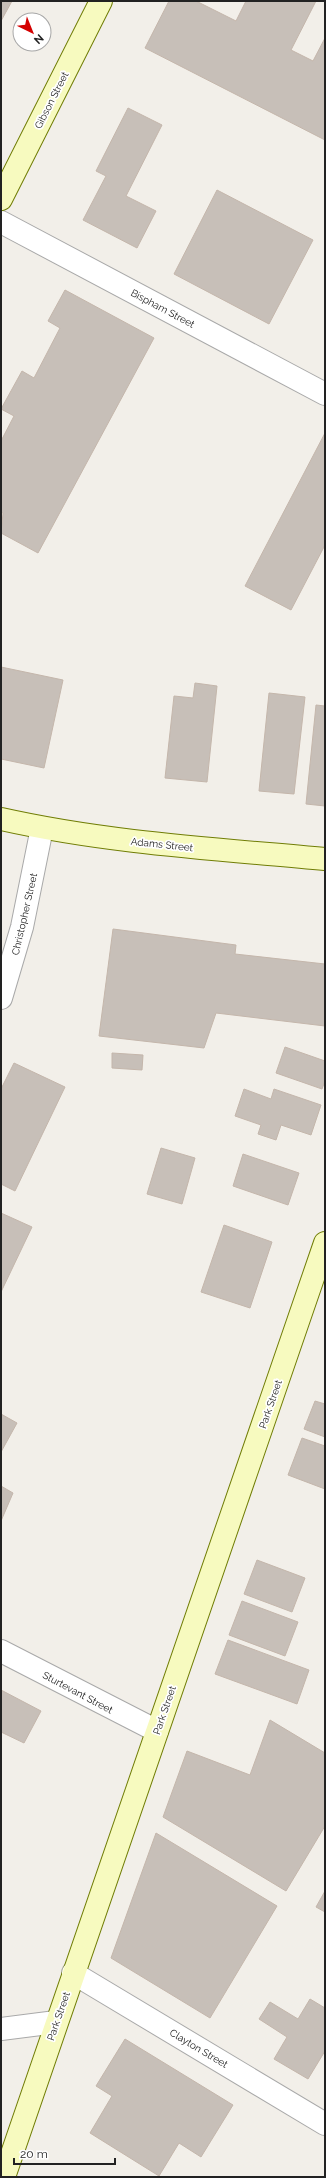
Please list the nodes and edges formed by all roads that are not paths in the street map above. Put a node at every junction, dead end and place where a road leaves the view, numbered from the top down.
1 (101, 1) edge
2 (1, 199) edge
3 (1, 222) edge
4 (325, 394) edge
5 (1, 819) edge
6 (42, 828) junction
7 (325, 859) edge
8 (1, 998) edge
9 (325, 1243) edge
10 (1, 1651) edge
11 (157, 1731) junction
12 (73, 1973) junction
13 (56, 2022) junction
14 (1, 2029) edge
15 (325, 2124) edge
16 (4, 2177) edge

1 - 2 street, Gibson Street
3 - 4 street, Bispham Street
5 - 6 street, Adams Street
6 - 7 street, Adams Street
6 - 8 street, Christopher Street
9 - 11 street, Park Street
10 - 11 street, Sturtevant Street
11 - 12 street, Park Street
12 - 13 street, Park Street
12 - 15 street, Clayton Street
13 - 14 street
13 - 16 street, Park Street

